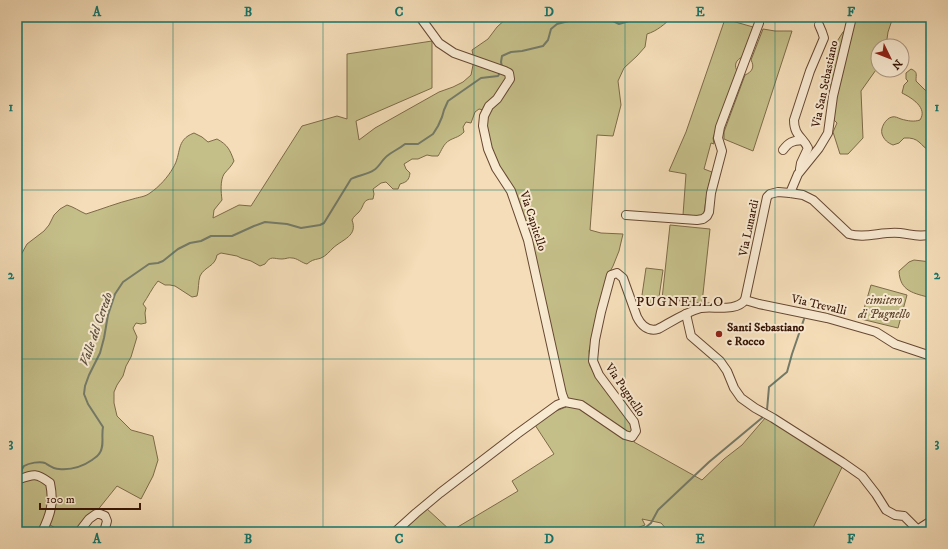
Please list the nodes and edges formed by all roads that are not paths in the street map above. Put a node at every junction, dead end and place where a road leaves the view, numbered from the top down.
1 (420, 17) edge
2 (852, 17) edge
3 (759, 23) dead end
4 (819, 25) dead end
5 (802, 140) junction
6 (783, 150) dead end
7 (798, 174) junction
8 (790, 192) junction
9 (626, 215) dead end
10 (931, 234) edge
11 (745, 300) junction
12 (686, 314) junction
13 (931, 356) edge
14 (565, 402) junction
15 (17, 480) edge
16 (931, 521) edge
17 (42, 532) edge
18 (79, 532) edge
19 (104, 532) edge
20 (394, 532) edge

1 - 14 street, Via Capitello
2 - 7 street, Via San Sebastiano
3 - 9 street
4 - 5 street
5 - 6 street
5 - 7 street
7 - 8 street, Via San Sebastiano
8 - 10 street, Via Lunardi
8 - 11 street, Via Lunardi
11 - 12 street, Via Pugnello
11 - 13 street, Via Trevalli
12 - 14 street, Via Pugnello
12 - 16 street
14 - 20 street
15 - 17 street
18 - 19 street

